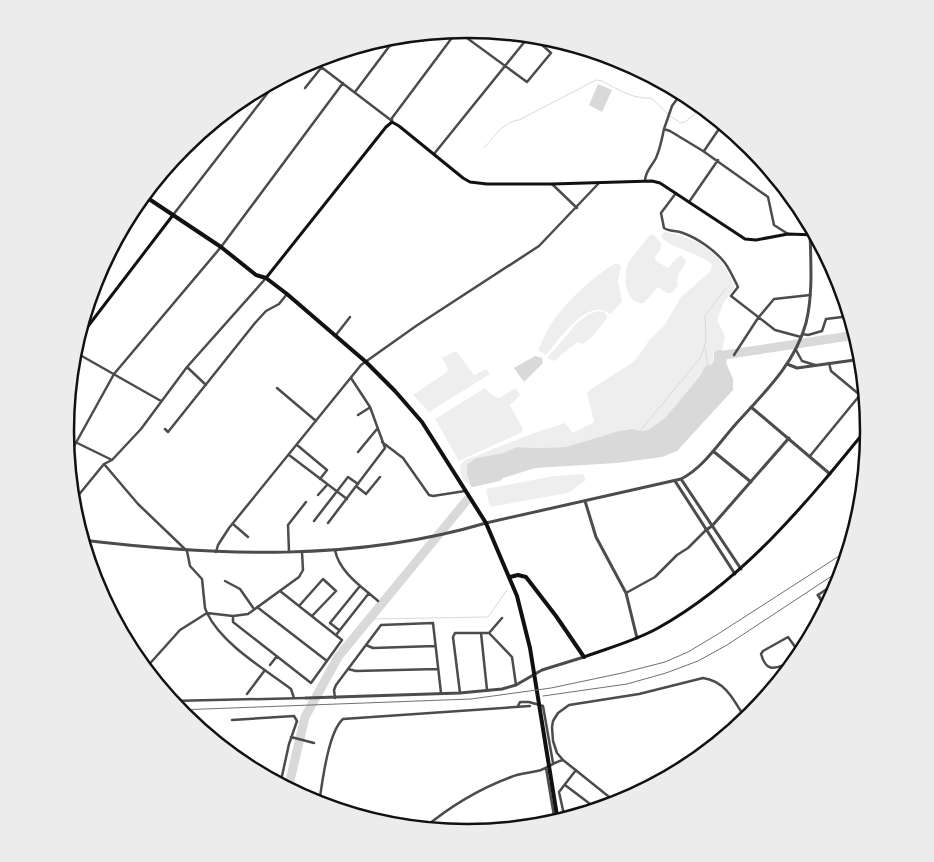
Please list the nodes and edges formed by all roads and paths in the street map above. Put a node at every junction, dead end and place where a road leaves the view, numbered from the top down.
1 (451, 38) edge
2 (468, 38) edge
3 (525, 42) edge
4 (540, 44) edge
5 (390, 45) edge
6 (505, 66) junction
7 (321, 67) joint
8 (342, 82) junction
9 (305, 88) dead end
10 (270, 90) edge
11 (355, 92) junction
12 (677, 98) edge
13 (392, 122) junction
14 (664, 129) junction
15 (719, 129) edge
16 (704, 151) junction
17 (434, 154) junction
18 (718, 160) junction
19 (645, 180) junction
20 (598, 183) junction
21 (552, 184) junction
22 (676, 193) junction
23 (149, 199) edge
24 (689, 202) junction
25 (577, 208) junction
26 (173, 215) junction
27 (788, 234) junction
28 (809, 236) edge
29 (810, 238) edge
30 (221, 247) junction
31 (266, 278) junction
32 (287, 294) junction
33 (810, 295) junction
34 (350, 317) dead end
35 (843, 317) edge
36 (758, 318) junction
37 (88, 327) edge
38 (336, 335) junction
39 (801, 336) junction
40 (796, 348) junction
41 (734, 355) dead end
42 (81, 356) edge
43 (854, 360) edge
44 (366, 362) junction
45 (830, 363) junction
46 (787, 364) junction
47 (816, 365) junction
48 (187, 366) junction
49 (114, 374) junction
50 (351, 378) junction
51 (206, 386) junction
52 (277, 388) dead end
53 (859, 394) edge
54 (859, 396) edge
55 (162, 401) junction
56 (370, 407) junction
57 (752, 407) junction
58 (358, 415) dead end
59 (317, 421) junction
60 (165, 429) dead end
61 (378, 429) junction
62 (861, 436) edge
63 (789, 438) junction
64 (381, 441) junction
65 (76, 442) junction
66 (297, 445) junction
67 (74, 446) edge
68 (713, 450) junction
69 (358, 452) dead end
70 (289, 455) junction
71 (810, 456) junction
72 (112, 460) junction
73 (104, 464) junction
74 (830, 474) junction
75 (380, 477) dead end
76 (320, 479) junction
77 (681, 479) junction
78 (675, 481) junction
79 (751, 482) junction
80 (327, 485) junction
81 (357, 485) junction
82 (465, 491) junction
83 (337, 492) junction
84 (79, 495) edge
85 (318, 495) dead end
86 (347, 499) junction
87 (585, 501) junction
88 (306, 502) dead end
89 (314, 521) dead end
90 (486, 522) junction
91 (328, 523) dead end
92 (233, 524) junction
93 (712, 526) junction
94 (706, 530) junction
95 (248, 537) dead end
96 (89, 541) edge
97 (187, 550) junction
98 (335, 550) junction
99 (216, 552) junction
100 (290, 552) junction
101 (302, 552) junction
102 (741, 569) junction
103 (735, 574) junction
104 (510, 577) junction
105 (226, 582) dead end
106 (360, 586) junction
107 (828, 588) edge
108 (280, 591) junction
109 (369, 593) junction
110 (626, 593) junction
111 (818, 595) joint
112 (378, 601) dead end
113 (822, 601) edge
114 (299, 606) junction
115 (256, 608) junction
116 (207, 613) junction
117 (233, 616) junction
118 (312, 616) junction
119 (502, 618) dead end
120 (339, 630) junction
121 (480, 633) junction
122 (489, 633) junction
123 (336, 635) junction
124 (637, 638) junction
125 (366, 645) junction
126 (434, 646) junction
127 (796, 648) edge
128 (277, 656) junction
129 (584, 657) junction
130 (326, 661) junction
131 (150, 664) edge
132 (270, 665) dead end
133 (782, 667) edge
134 (438, 668) junction
135 (348, 669) junction
136 (265, 670) junction
137 (516, 685) junction
138 (486, 690) junction
139 (441, 693) junction
140 (460, 693) junction
141 (247, 694) dead end
142 (294, 698) junction
143 (306, 698) joint
144 (335, 698) junction
145 (181, 701) edge
146 (518, 706) junction
147 (530, 706) dead end
148 (741, 713) edge
149 (234, 716) dead end
150 (291, 737) junction
151 (314, 743) dead end
152 (563, 760) junction
153 (553, 763) junction
154 (546, 768) junction
155 (576, 770) junction
156 (282, 778) edge
157 (564, 785) junction
158 (320, 796) edge
159 (610, 798) edge
160 (591, 805) edge
161 (564, 812) edge
162 (555, 814) edge
163 (556, 814) edge
164 (430, 823) edge

1 - 13 street
2 - 6 street
3 - 6 street
4 - 6 street
5 - 11 street
6 - 17 street
7 - 8 street
7 - 9 street
8 - 11 street
8 - 30 street
10 - 26 street
11 - 13 street
12 - 14 street
13 - 17 main road
13 - 31 main road
14 - 16 street
14 - 19 street
15 - 16 street
16 - 18 street
17 - 21 main road
18 - 24 street
18 - 27 street
19 - 20 main road
19 - 22 main road
20 - 21 main road
20 - 25 street
21 - 25 street
22 - 24 main road
22 - 36 street
23 - 26 main road
24 - 27 main road
25 - 44 street
26 - 30 main road
26 - 37 main road
27 - 28 main road
29 - 33 street
30 - 31 main road
30 - 49 street
31 - 32 main road
31 - 48 street
32 - 38 main road
32 - 51 street
33 - 36 street
33 - 39 street
34 - 38 street
35 - 39 street
36 - 39 street
36 - 41 street
38 - 44 main road
39 - 40 street
40 - 46 street
40 - 47 street
42 - 49 street
43 - 45 street
44 - 50 street
44 - 82 main road
45 - 47 street
45 - 53 street
46 - 47 street
46 - 57 street
48 - 51 street
48 - 55 street
49 - 55 street
49 - 65 street
50 - 56 street
50 - 59 street
51 - 60 street
52 - 59 street
54 - 71 street
55 - 72 street
56 - 58 street
56 - 61 street
57 - 63 street
57 - 68 street
59 - 66 street
61 - 64 street
61 - 69 street
62 - 74 main road
63 - 71 street
63 - 79 street
64 - 81 street
64 - 82 street
65 - 67 street
65 - 72 street
66 - 70 street
66 - 76 street
68 - 77 street
68 - 79 street
70 - 76 street
70 - 92 street
71 - 74 street
72 - 73 street
73 - 84 street
73 - 97 street
74 - 102 main road
75 - 81 street
76 - 80 street
77 - 78 street
77 - 93 street
78 - 87 street
78 - 94 street
79 - 93 street
80 - 83 street
80 - 85 street
81 - 83 street
81 - 86 street
82 - 90 main road
83 - 86 street
83 - 89 street
86 - 91 street
87 - 90 street
87 - 110 street
88 - 100 street
90 - 98 street
90 - 104 main road
92 - 95 street
92 - 99 street
93 - 94 street
93 - 102 street
94 - 103 street
94 - 110 street
96 - 97 street
97 - 99 street
97 - 116 street
98 - 101 street
98 - 106 street
99 - 100 street
100 - 101 street
101 - 108 street
102 - 103 main road
103 - 124 main road
104 - 129 main road
104 - 163 main road
105 - 115 street
106 - 109 street
106 - 120 street
107 - 111 street
108 - 114 street
108 - 115 street
109 - 112 street
109 - 120 street
110 - 124 street
111 - 113 street
114 - 118 street
114 - 118 street
115 - 117 street
115 - 130 street
116 - 117 street
116 - 131 street
116 - 136 street
117 - 128 street
118 - 123 street
119 - 122 street
120 - 123 street
121 - 122 street
121 - 138 street
121 - 140 street
122 - 137 street
123 - 130 street
124 - 129 main road
125 - 126 street
125 - 126 street
125 - 135 street
126 - 134 street
127 - 133 street
128 - 130 street
128 - 132 street
129 - 137 street
134 - 135 street
134 - 139 street
135 - 144 street
136 - 141 street
136 - 142 street
137 - 138 street
138 - 140 street
139 - 140 street
139 - 144 street
142 - 143 street
142 - 145 street
143 - 144 street
146 - 147 street
146 - 153 street
146 - 158 street
148 - 152 street
149 - 150 street
150 - 151 street
150 - 156 street
152 - 153 street
152 - 155 street
153 - 154 street
154 - 162 street
154 - 164 street
155 - 157 street
155 - 159 street
157 - 160 street
157 - 161 street

